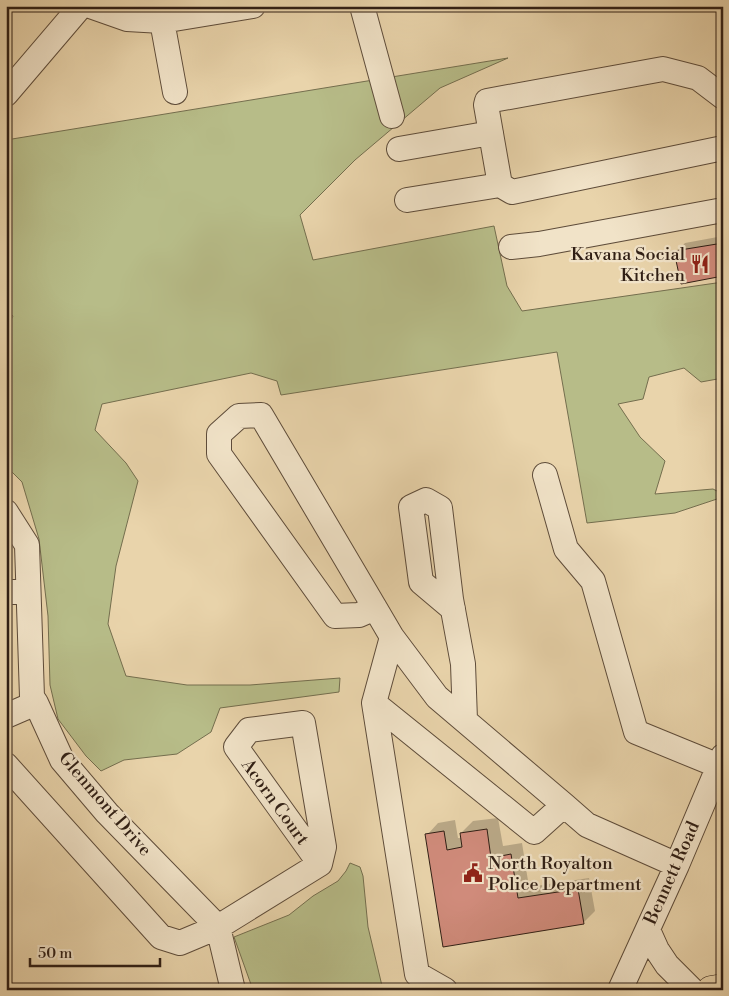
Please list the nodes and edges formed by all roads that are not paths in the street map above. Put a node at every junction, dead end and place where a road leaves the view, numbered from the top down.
1 (81, 6) edge
2 (90, 6) edge
3 (362, 6) edge
4 (247, 7) edge
5 (126, 13) edge
6 (162, 21) junction
7 (175, 92) dead end
8 (6, 94) edge
9 (723, 97) edge
10 (392, 116) dead end
11 (491, 133) junction
12 (723, 148) edge
13 (399, 149) dead end
14 (500, 185) junction
15 (407, 200) dead end
16 (723, 210) edge
17 (511, 247) dead end
18 (545, 475) dead end
19 (6, 512) edge
20 (17, 592) edge
21 (375, 608) junction
22 (453, 610) dead end
23 (392, 637) junction
24 (36, 703) junction
25 (374, 703) junction
26 (6, 716) edge
27 (465, 720) junction
28 (721, 761) edge
29 (6, 765) edge
30 (564, 805) junction
31 (320, 864) junction
32 (677, 865) junction
33 (218, 927) junction
34 (648, 930) junction
35 (723, 988) edge
36 (233, 990) edge
37 (445, 990) edge
38 (620, 990) edge
39 (692, 990) edge
40 (711, 990) edge

1 - 8 street
2 - 5 street
3 - 10 street
4 - 6 street
5 - 6 street
6 - 7 street
9 - 11 street
11 - 13 street
11 - 14 street
12 - 14 street
14 - 15 street
16 - 17 street
18 - 28 street
19 - 20 street, Glenmont Drive
20 - 24 street, Glenmont Drive
21 - 21 street
21 - 23 street
22 - 27 street
23 - 25 street
23 - 27 street
24 - 26 street
24 - 33 street, Glenmont Drive
25 - 30 street
25 - 37 street
27 - 30 street
28 - 32 street, Bennett Road
29 - 33 street, Acorn Court
30 - 32 street
31 - 31 street, Acorn Court
31 - 33 street, Acorn Court
32 - 34 street, Bennett Road
33 - 36 street
34 - 38 street, Bennett Road
34 - 39 street
35 - 40 main road

